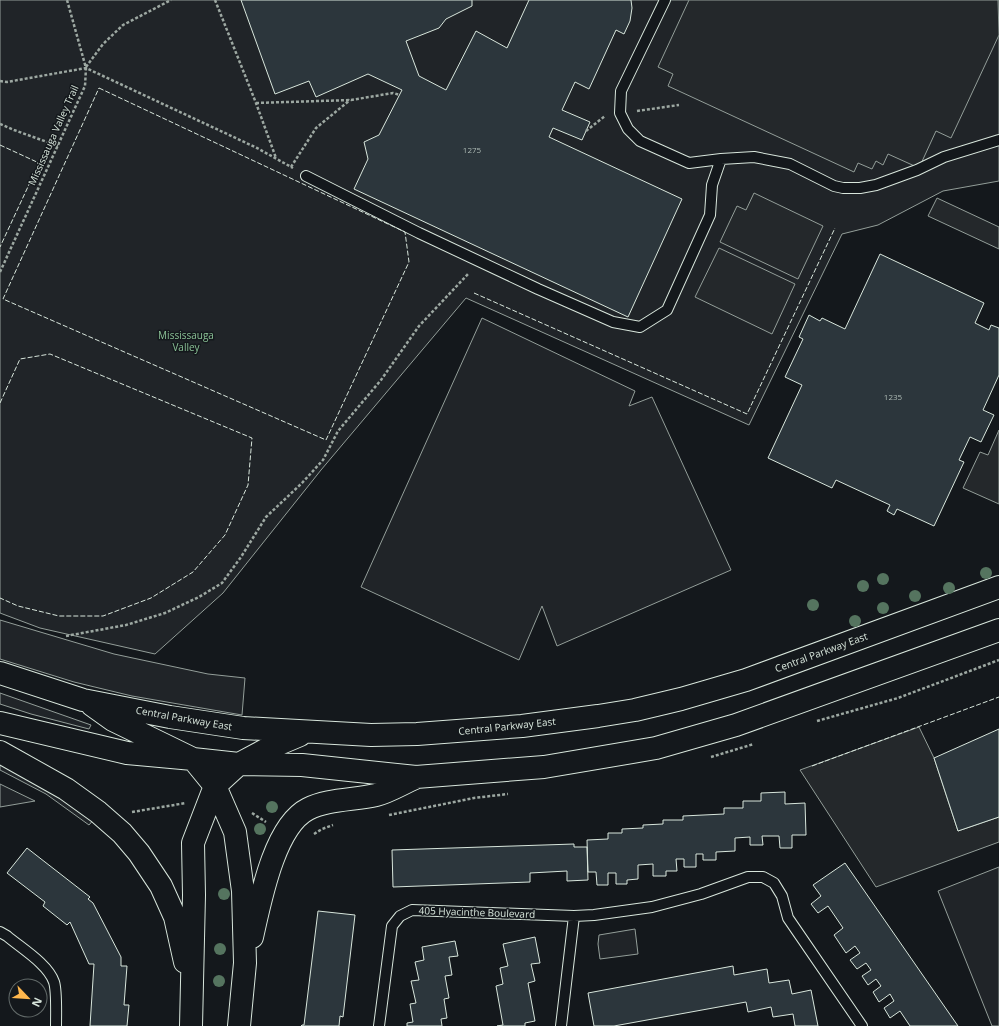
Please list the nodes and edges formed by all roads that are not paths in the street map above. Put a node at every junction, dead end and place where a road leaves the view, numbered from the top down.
1 (665, 0) edge
2 (999, 140) edge
3 (721, 158) junction
4 (306, 176) road end
5 (999, 587) edge
6 (999, 630) edge
7 (0, 673) edge
8 (83, 700) junction
9 (0, 723) edge
10 (307, 732) junction
11 (0, 752) edge
12 (193, 759) junction
13 (239, 764) junction
14 (416, 777) junction
15 (215, 786) junction
16 (574, 916) junction
17 (0, 932) edge
18 (246, 963) junction
19 (193, 997) junction
20 (56, 1026) edge
21 (191, 1026) edge
22 (239, 1026) edge
23 (380, 1026) edge
24 (561, 1026) edge
25 (862, 1026) edge

1 - 3 lane
2 - 3 lane
3 - 4 lane
5 - 10 street, Central Parkway East
6 - 14 street
7 - 8 street, Central Parkway East
8 - 10 street, Central Parkway East
8 - 12 street
9 - 12 street
10 - 13 street
11 - 19 street
12 - 13 street
12 - 15 street
13 - 14 street
13 - 15 street
14 - 18 street
15 - 18 street
15 - 19 street
16 - 23 lane, 405 Hyacinthe Boulevard
16 - 24 lane
16 - 25 lane, 405 Hyacinthe Boulevard
17 - 20 lane
18 - 22 street
19 - 21 street

